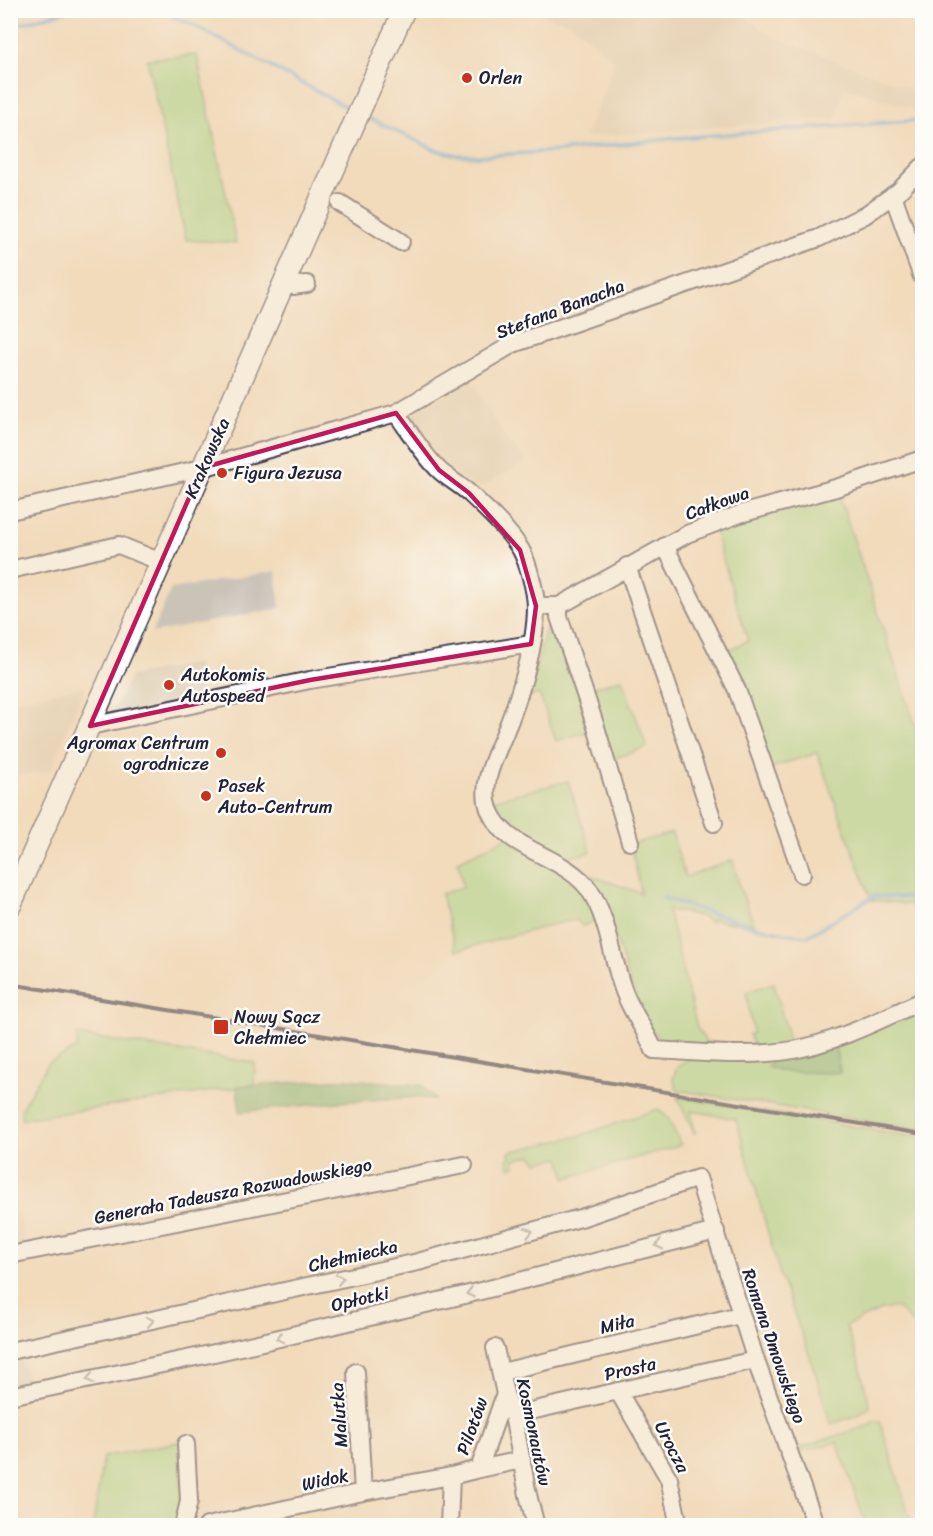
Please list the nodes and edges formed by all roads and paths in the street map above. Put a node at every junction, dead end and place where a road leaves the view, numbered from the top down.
1 (404, 10) edge
2 (922, 167) edge
3 (893, 195) junction
4 (340, 203) dead end
5 (401, 242) dead end
6 (922, 277) edge
7 (396, 413) junction
8 (922, 459) edge
9 (202, 468) junction
10 (10, 512) edge
11 (665, 546) junction
12 (161, 562) junction
13 (627, 566) junction
14 (10, 570) edge
15 (536, 606) junction
16 (559, 606) junction
17 (531, 644) junction
18 (90, 726) junction
19 (714, 824) dead end
20 (630, 842) dead end
21 (802, 874) dead end
22 (10, 906) edge
23 (922, 1001) edge
24 (464, 1165) dead end
25 (698, 1178) joint
26 (716, 1231) junction
27 (10, 1255) edge
28 (740, 1315) junction
29 (495, 1348) dead end
30 (10, 1351) edge
31 (755, 1360) junction
32 (356, 1372) dead end
33 (502, 1372) junction
34 (618, 1391) junction
35 (505, 1394) junction
36 (10, 1396) edge
37 (513, 1415) junction
38 (186, 1444) dead end
39 (522, 1460) junction
40 (478, 1468) junction
41 (451, 1476) junction
42 (363, 1492) junction
43 (183, 1526) edge
44 (207, 1526) edge
45 (449, 1526) edge
46 (536, 1526) edge
47 (679, 1526) edge
48 (816, 1526) edge

1 - 9 main road, Krakowska
2 - 3 street, Stefana Banacha
3 - 6 street
3 - 7 street, Stefana Banacha
4 - 5 street
7 - 9 street, Stefana Banacha
7 - 15 street
8 - 11 street, Całkowa
9 - 10 street, Stefana Banacha
9 - 12 main road, Krakowska
11 - 13 street, Całkowa
11 - 21 street
12 - 14 street
12 - 18 main road, Krakowska
13 - 16 street, Całkowa
13 - 19 street
15 - 16 street
15 - 17 street
16 - 20 street
17 - 18 street
17 - 23 street
18 - 22 main road, Krakowska
24 - 27 street, Generała Tadeusza Rozwadowskiego
25 - 26 street, Romana Dmowskiego
30 -> 25 street, Chełmiecka
26 - 28 street, Romana Dmowskiego
26 -> 36 street, Opłotki
28 - 31 street, Romana Dmowskiego
28 - 33 street, Miła
29 - 33 street, Kosmonautów
31 - 34 street, Prosta
31 - 48 street, Romana Dmowskiego
32 - 42 street, Malutka
33 - 35 street, Kosmonautów
34 - 37 street, Prosta
34 - 47 street, Urocza
35 - 37 street, Kosmonautów
35 - 40 street, Pilotów
37 - 39 street, Kosmonautów
38 - 43 street
39 - 40 street
39 - 46 street, Kosmonautów
40 - 41 street, Pilotów
41 - 42 street, Widok
41 - 45 street, Pilotów
42 - 44 street, Widok

